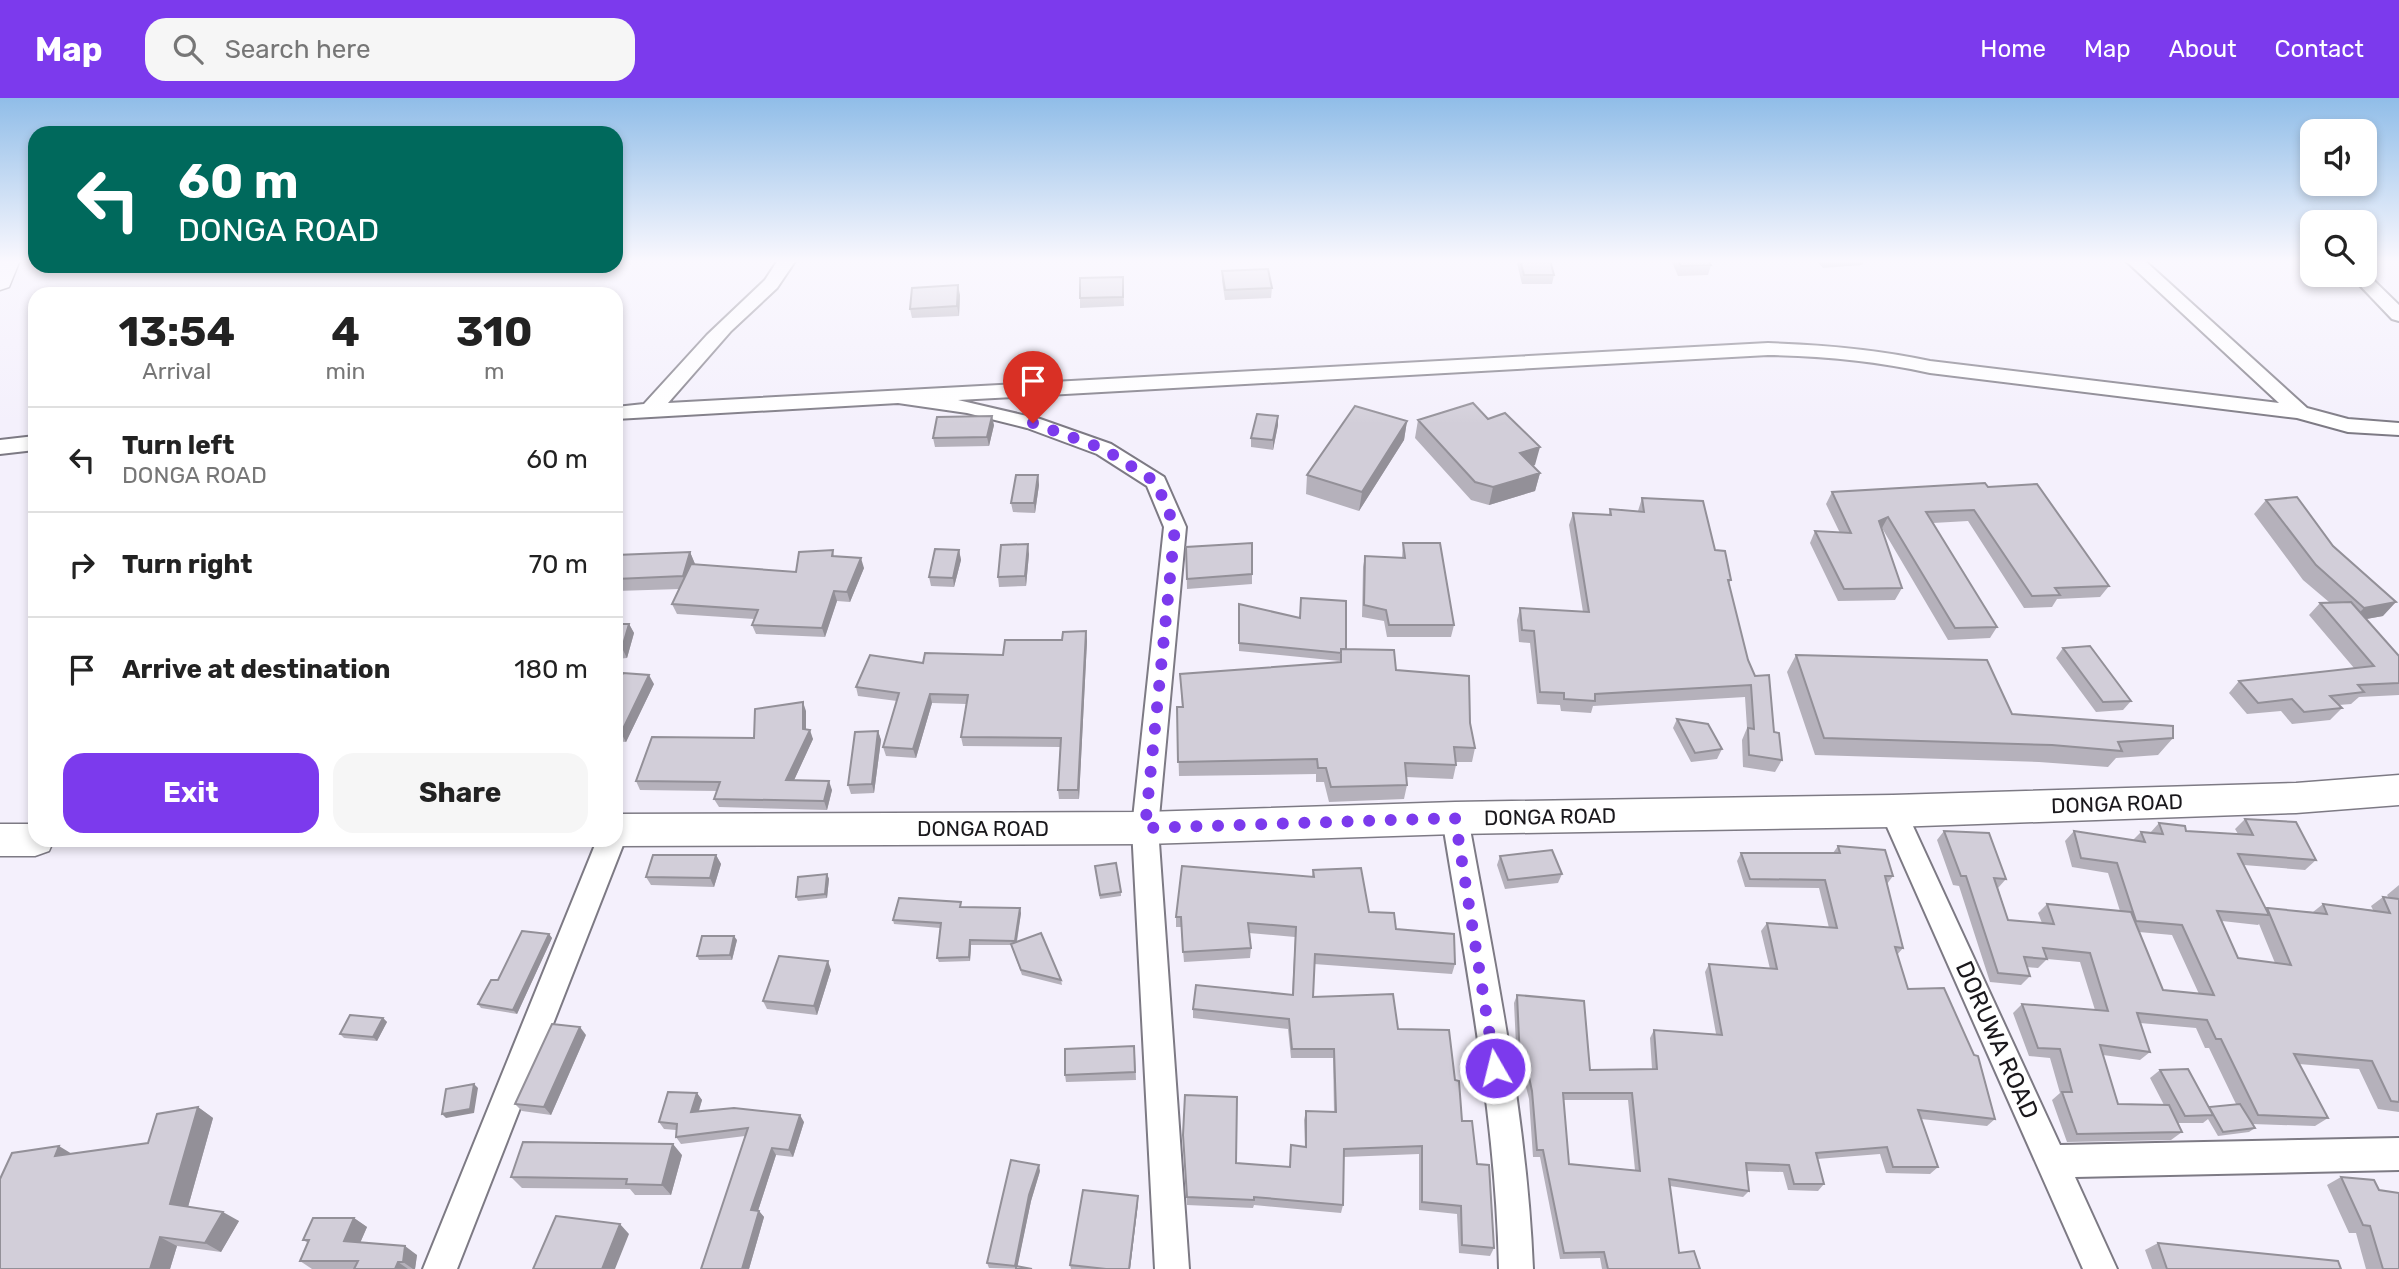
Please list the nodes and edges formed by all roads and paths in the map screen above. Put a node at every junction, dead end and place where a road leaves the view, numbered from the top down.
1 (736, 315) edge
2 (2194, 315) edge
3 (898, 397) junction
4 (650, 410) junction
5 (623, 412) edge
6 (2300, 412) junction
7 (2399, 429) edge
8 (28, 444) edge
9 (0, 447) edge
10 (2399, 790) edge
11 (1893, 811) junction
12 (1455, 818) junction
13 (1145, 828) junction
14 (623, 831) edge
15 (608, 847) edge
16 (2399, 1154) edge
17 (2053, 1161) junction
18 (440, 1269) edge
19 (1172, 1269) edge
20 (1516, 1269) edge
21 (2101, 1269) edge

1 - 4 street
2 - 6 street
3 - 4 street
3 - 6 street
3 - 13 street
4 - 5 street
6 - 7 street
8 - 9 street
10 - 11 street, DONGA ROAD
11 - 12 street, DONGA ROAD
11 - 17 street, DORUWA ROAD
12 - 13 street, DONGA ROAD
12 - 20 street
13 - 14 street, DONGA ROAD
13 - 19 street
15 - 18 street
16 - 17 street
17 - 21 street, DORUWA ROAD

